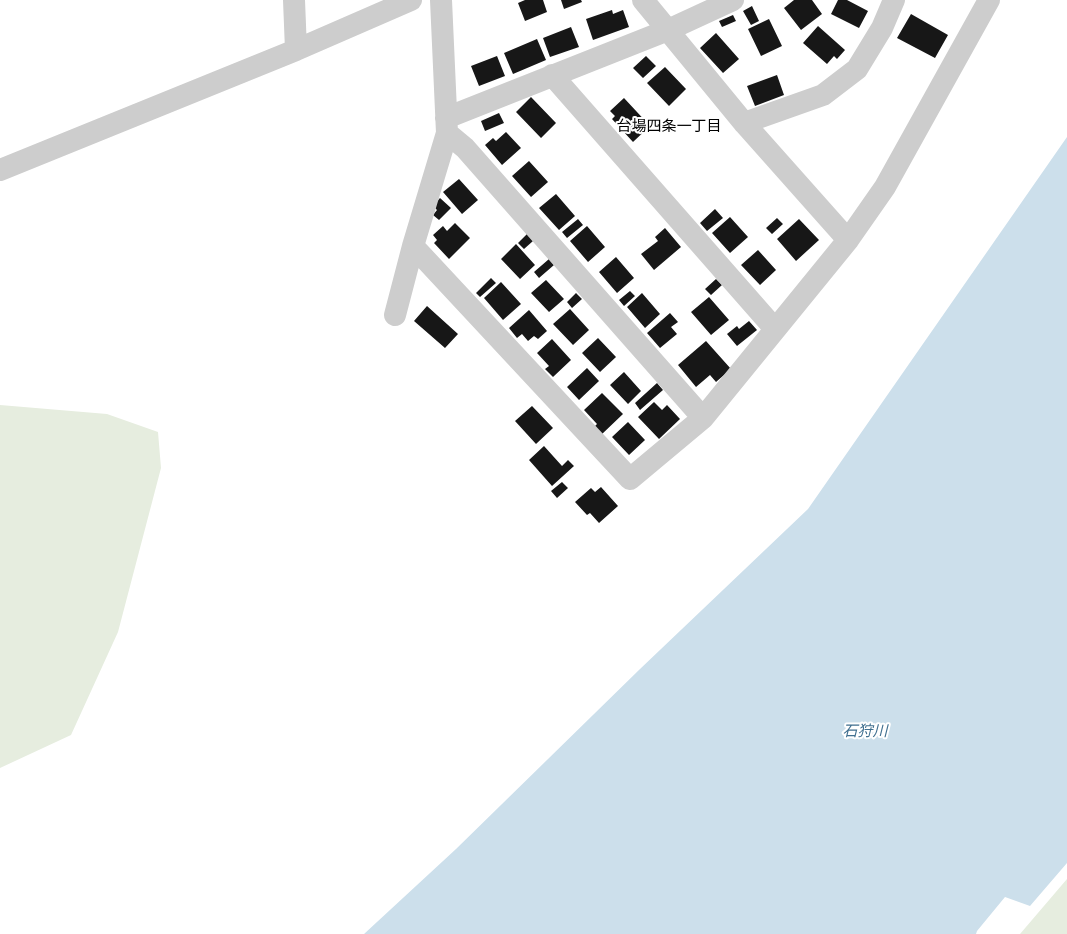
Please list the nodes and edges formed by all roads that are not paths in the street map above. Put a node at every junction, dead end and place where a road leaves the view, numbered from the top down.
1 (294, 0) edge
2 (411, 0) edge
3 (442, 0) edge
4 (642, 0) edge
5 (733, 0) edge
6 (894, 0) edge
7 (989, 0) edge
8 (668, 30) junction
9 (296, 50) junction
10 (552, 75) junction
11 (744, 123) junction
12 (447, 126) junction
13 (0, 170) edge
14 (848, 240) junction
15 (413, 246) junction
16 (395, 315) dead end
17 (775, 330) junction
18 (703, 418) junction

1 - 9 street
2 - 9 street
3 - 12 street
4 - 8 street
5 - 8 street
6 - 11 street
7 - 14 street
8 - 10 street
8 - 11 street
9 - 13 street
10 - 12 street
10 - 17 street
11 - 14 street
12 - 15 street
12 - 18 street
14 - 17 street
15 - 16 street
15 - 18 street
17 - 18 street

